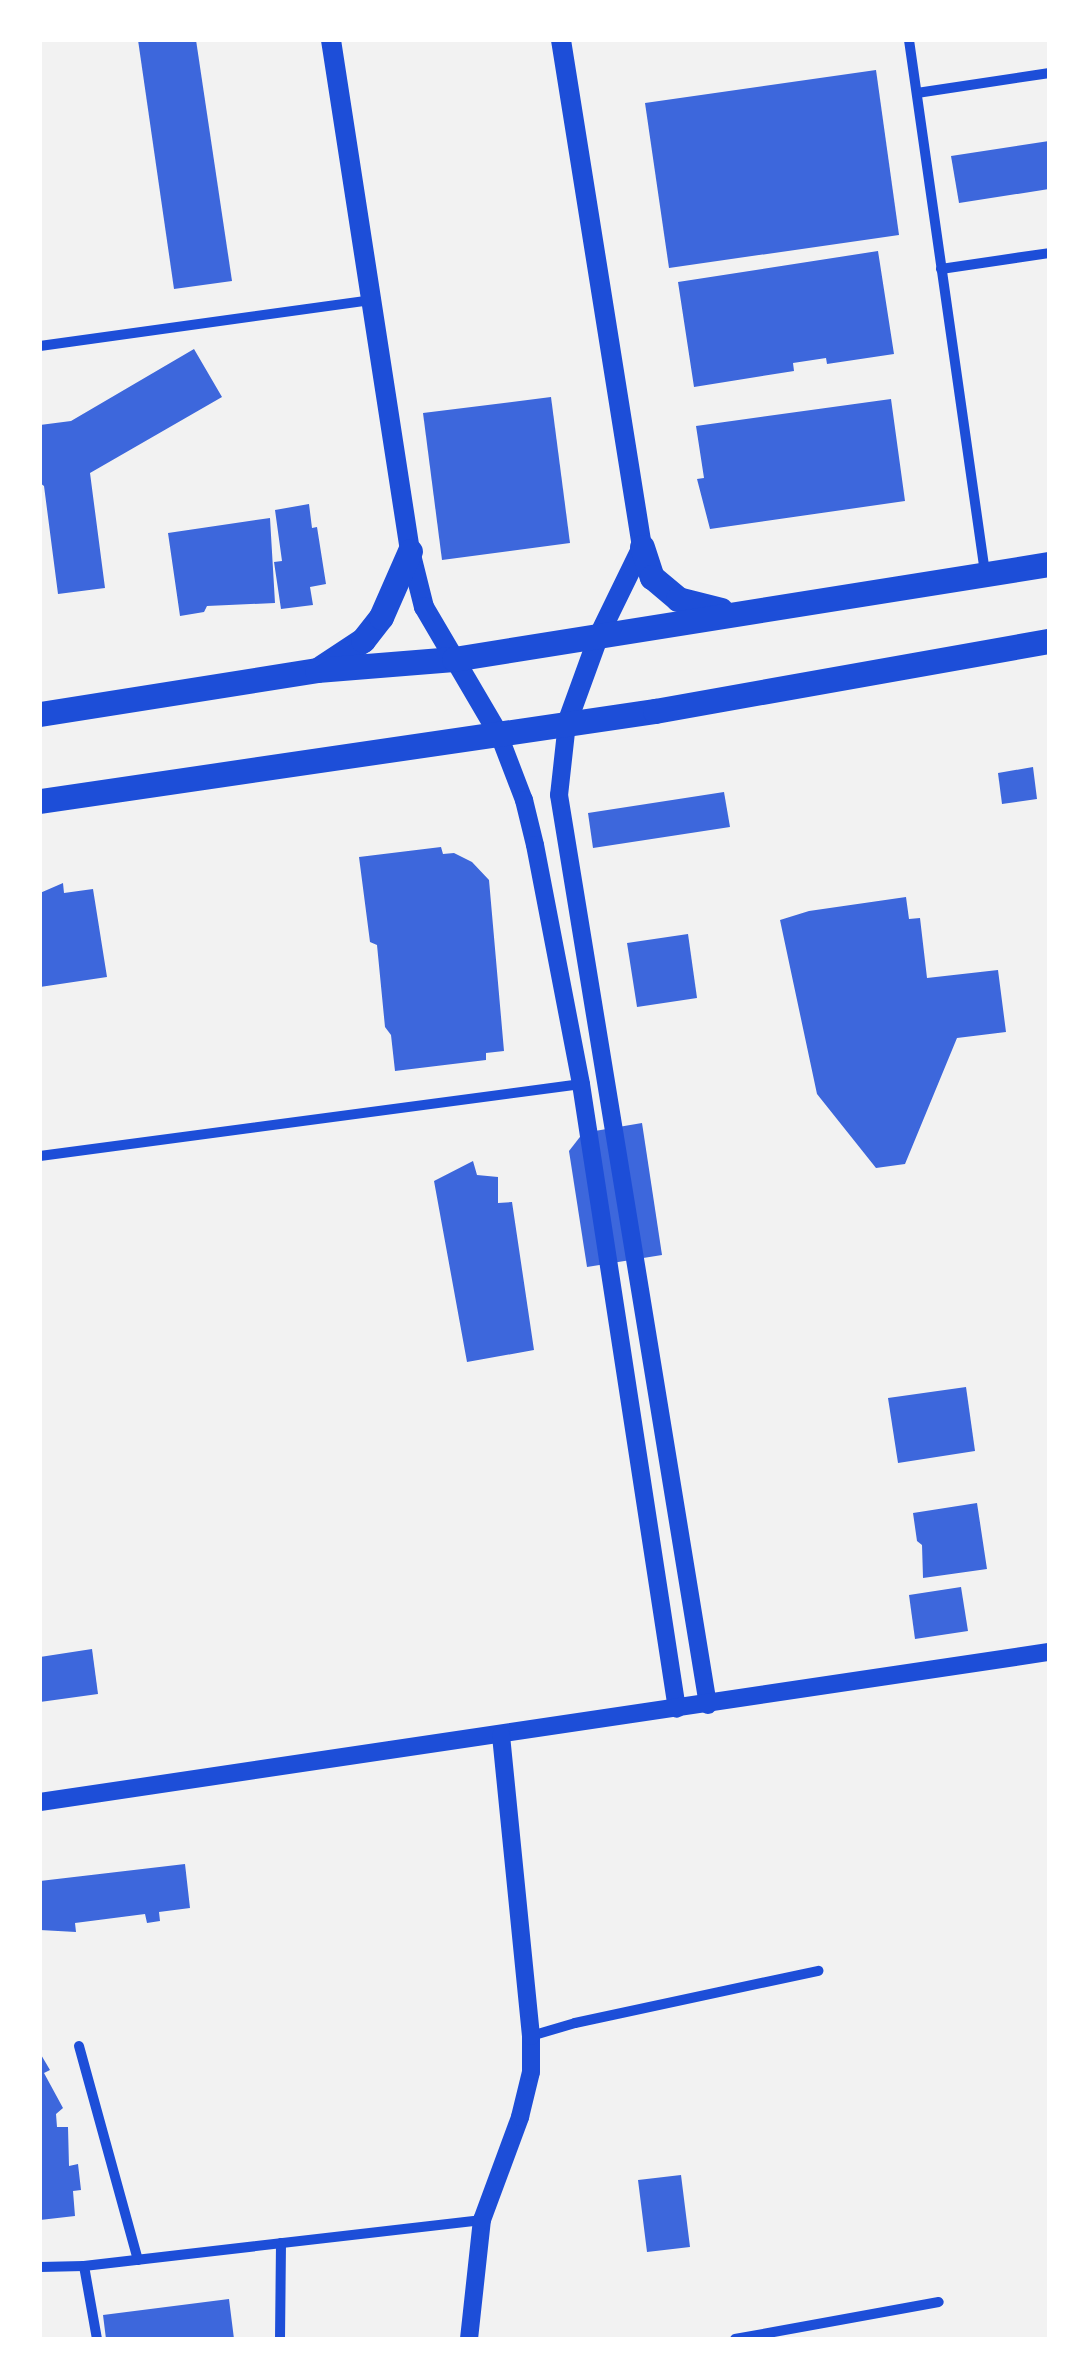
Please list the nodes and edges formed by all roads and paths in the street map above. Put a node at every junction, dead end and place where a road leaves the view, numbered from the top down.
1 (331, 40) edge
2 (561, 40) edge
3 (910, 40) edge
4 (1049, 73) edge
5 (917, 93) junction
6 (1049, 252) edge
7 (941, 269) junction
8 (371, 300) junction
9 (40, 346) edge
10 (642, 547) junction
11 (410, 551) junction
12 (1049, 564) edge
13 (985, 574) junction
14 (736, 614) junction
15 (599, 635) junction
16 (1049, 641) edge
17 (454, 659) junction
18 (318, 670) junction
19 (40, 714) edge
20 (568, 723) junction
21 (499, 735) junction
22 (40, 800) edge
23 (580, 1084) junction
24 (40, 1156) edge
25 (1049, 1652) edge
26 (708, 1705) junction
27 (677, 1710) junction
28 (500, 1735) junction
29 (40, 1802) edge
30 (818, 1970) dead end
31 (531, 2036) junction
32 (79, 2046) dead end
33 (482, 2220) junction
34 (280, 2243) junction
35 (138, 2260) junction
36 (84, 2266) junction
37 (40, 2267) edge
38 (939, 2302) dead end
39 (98, 2339) edge
40 (280, 2339) edge
41 (469, 2339) edge
42 (735, 2339) edge

1 - 8 main road
2 - 10 main road
3 - 5 street
4 - 5 street
5 - 7 street
6 - 7 street
7 - 13 street
8 - 9 street
8 - 11 main road
10 - 14 main road
10 - 15 main road
11 - 17 main road
11 - 18 main road
12 - 13 main road
13 - 14 main road
14 - 15 main road
15 - 17 main road
15 - 20 main road
16 - 20 main road
17 - 18 main road
17 - 21 main road
18 - 19 main road
20 - 21 main road
20 - 26 street
21 - 22 main road
21 - 23 street
23 - 24 street
23 - 27 street
25 - 26 street
26 - 27 street
27 - 28 street
28 - 29 street
28 - 31 street
30 - 31 street
31 - 33 street
32 - 35 street
33 - 34 street
33 - 41 street
34 - 35 street
34 - 40 street
35 - 36 street
36 - 37 street
36 - 39 street
38 - 42 street

